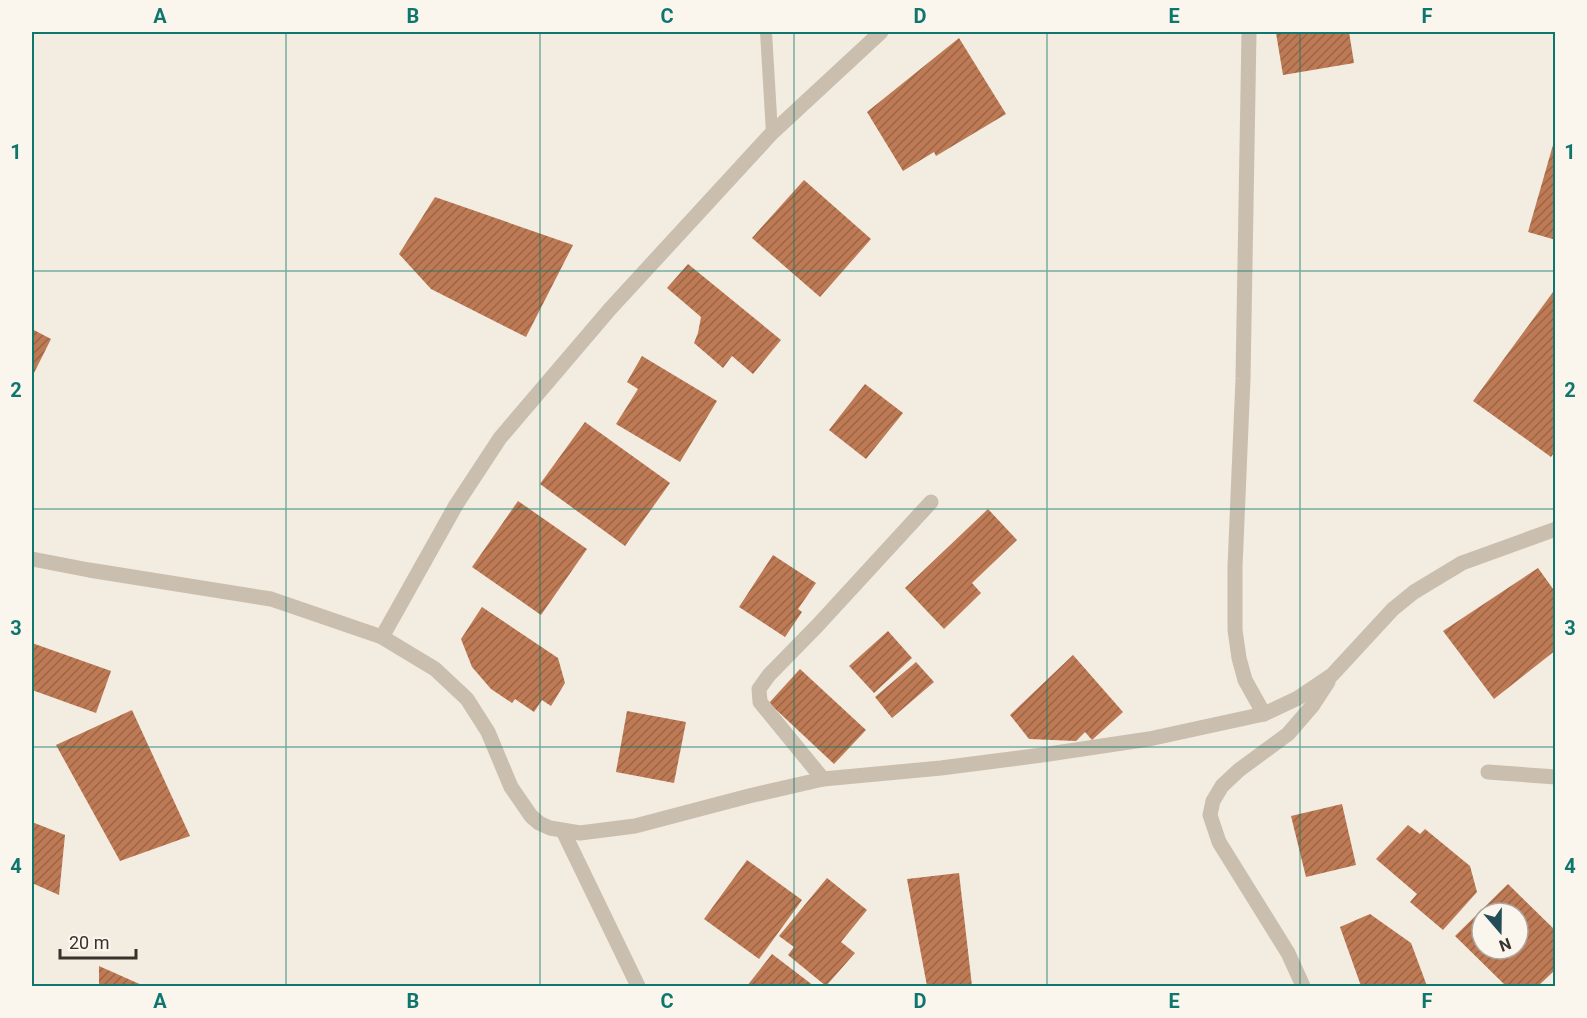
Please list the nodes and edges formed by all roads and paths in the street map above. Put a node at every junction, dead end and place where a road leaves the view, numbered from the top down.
1 (766, 32) edge
2 (881, 32) edge
3 (1249, 32) edge
4 (772, 133) junction
5 (931, 502) dead end
6 (1556, 529) edge
7 (32, 559) edge
8 (382, 637) junction
9 (1332, 675) junction
10 (1263, 714) junction
11 (1488, 772) dead end
12 (1556, 777) edge
13 (823, 779) junction
14 (563, 831) junction
15 (638, 987) edge
16 (1303, 987) edge

1 - 4 lane
2 - 4 street
3 - 10 street
4 - 8 street
5 - 13 street
6 - 9 street
7 - 8 street
8 - 14 street
9 - 10 street
9 - 16 street
10 - 13 street
11 - 12 street
13 - 14 street
14 - 15 street

